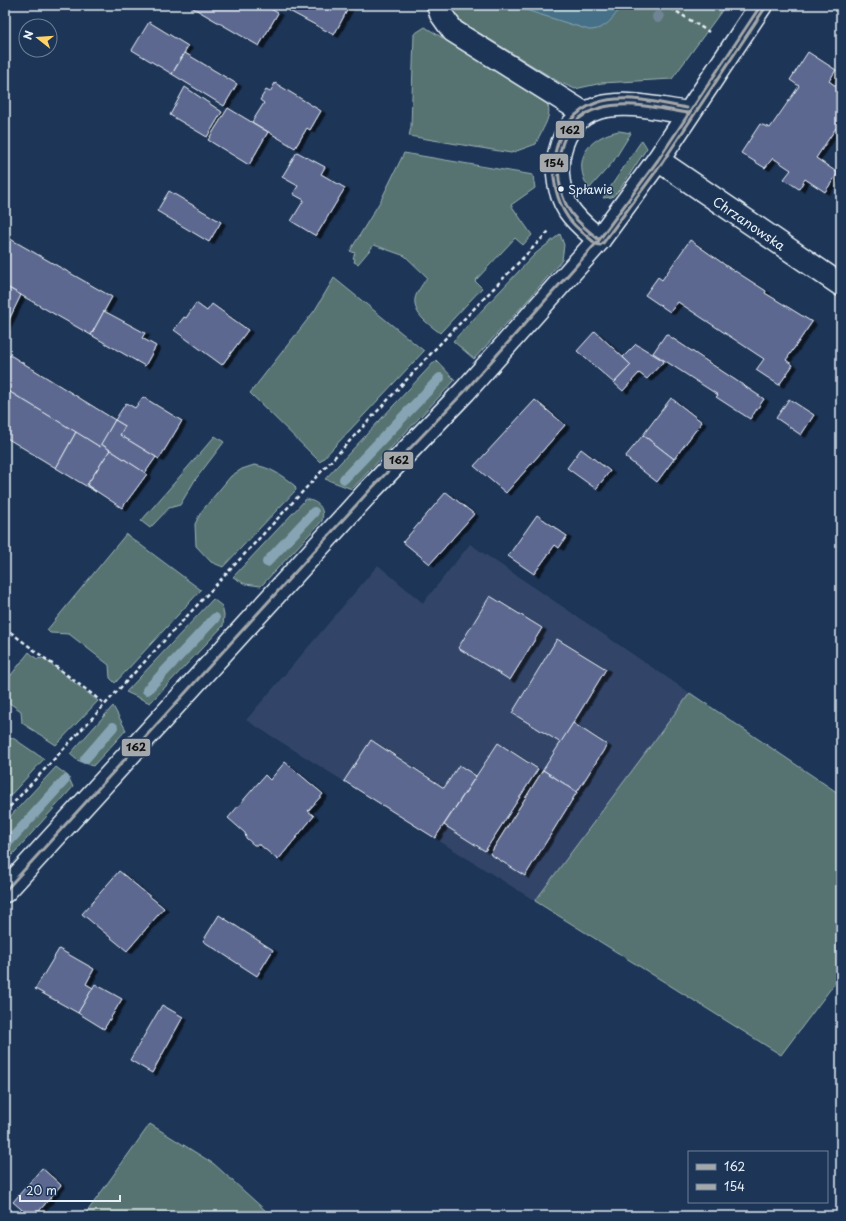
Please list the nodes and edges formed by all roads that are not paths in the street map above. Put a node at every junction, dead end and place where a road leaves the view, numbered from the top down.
1 (438, 5) edge
2 (762, 5) edge
3 (584, 113) junction
4 (688, 113) junction
5 (658, 160) junction
6 (599, 240) junction
7 (841, 285) edge
8 (5, 891) edge

1 - 3 street
2 - 4 street
3 - 4 street
3 - 6 street
4 - 5 street
5 - 6 street
5 - 7 street, Chrzanowska
6 - 8 street

